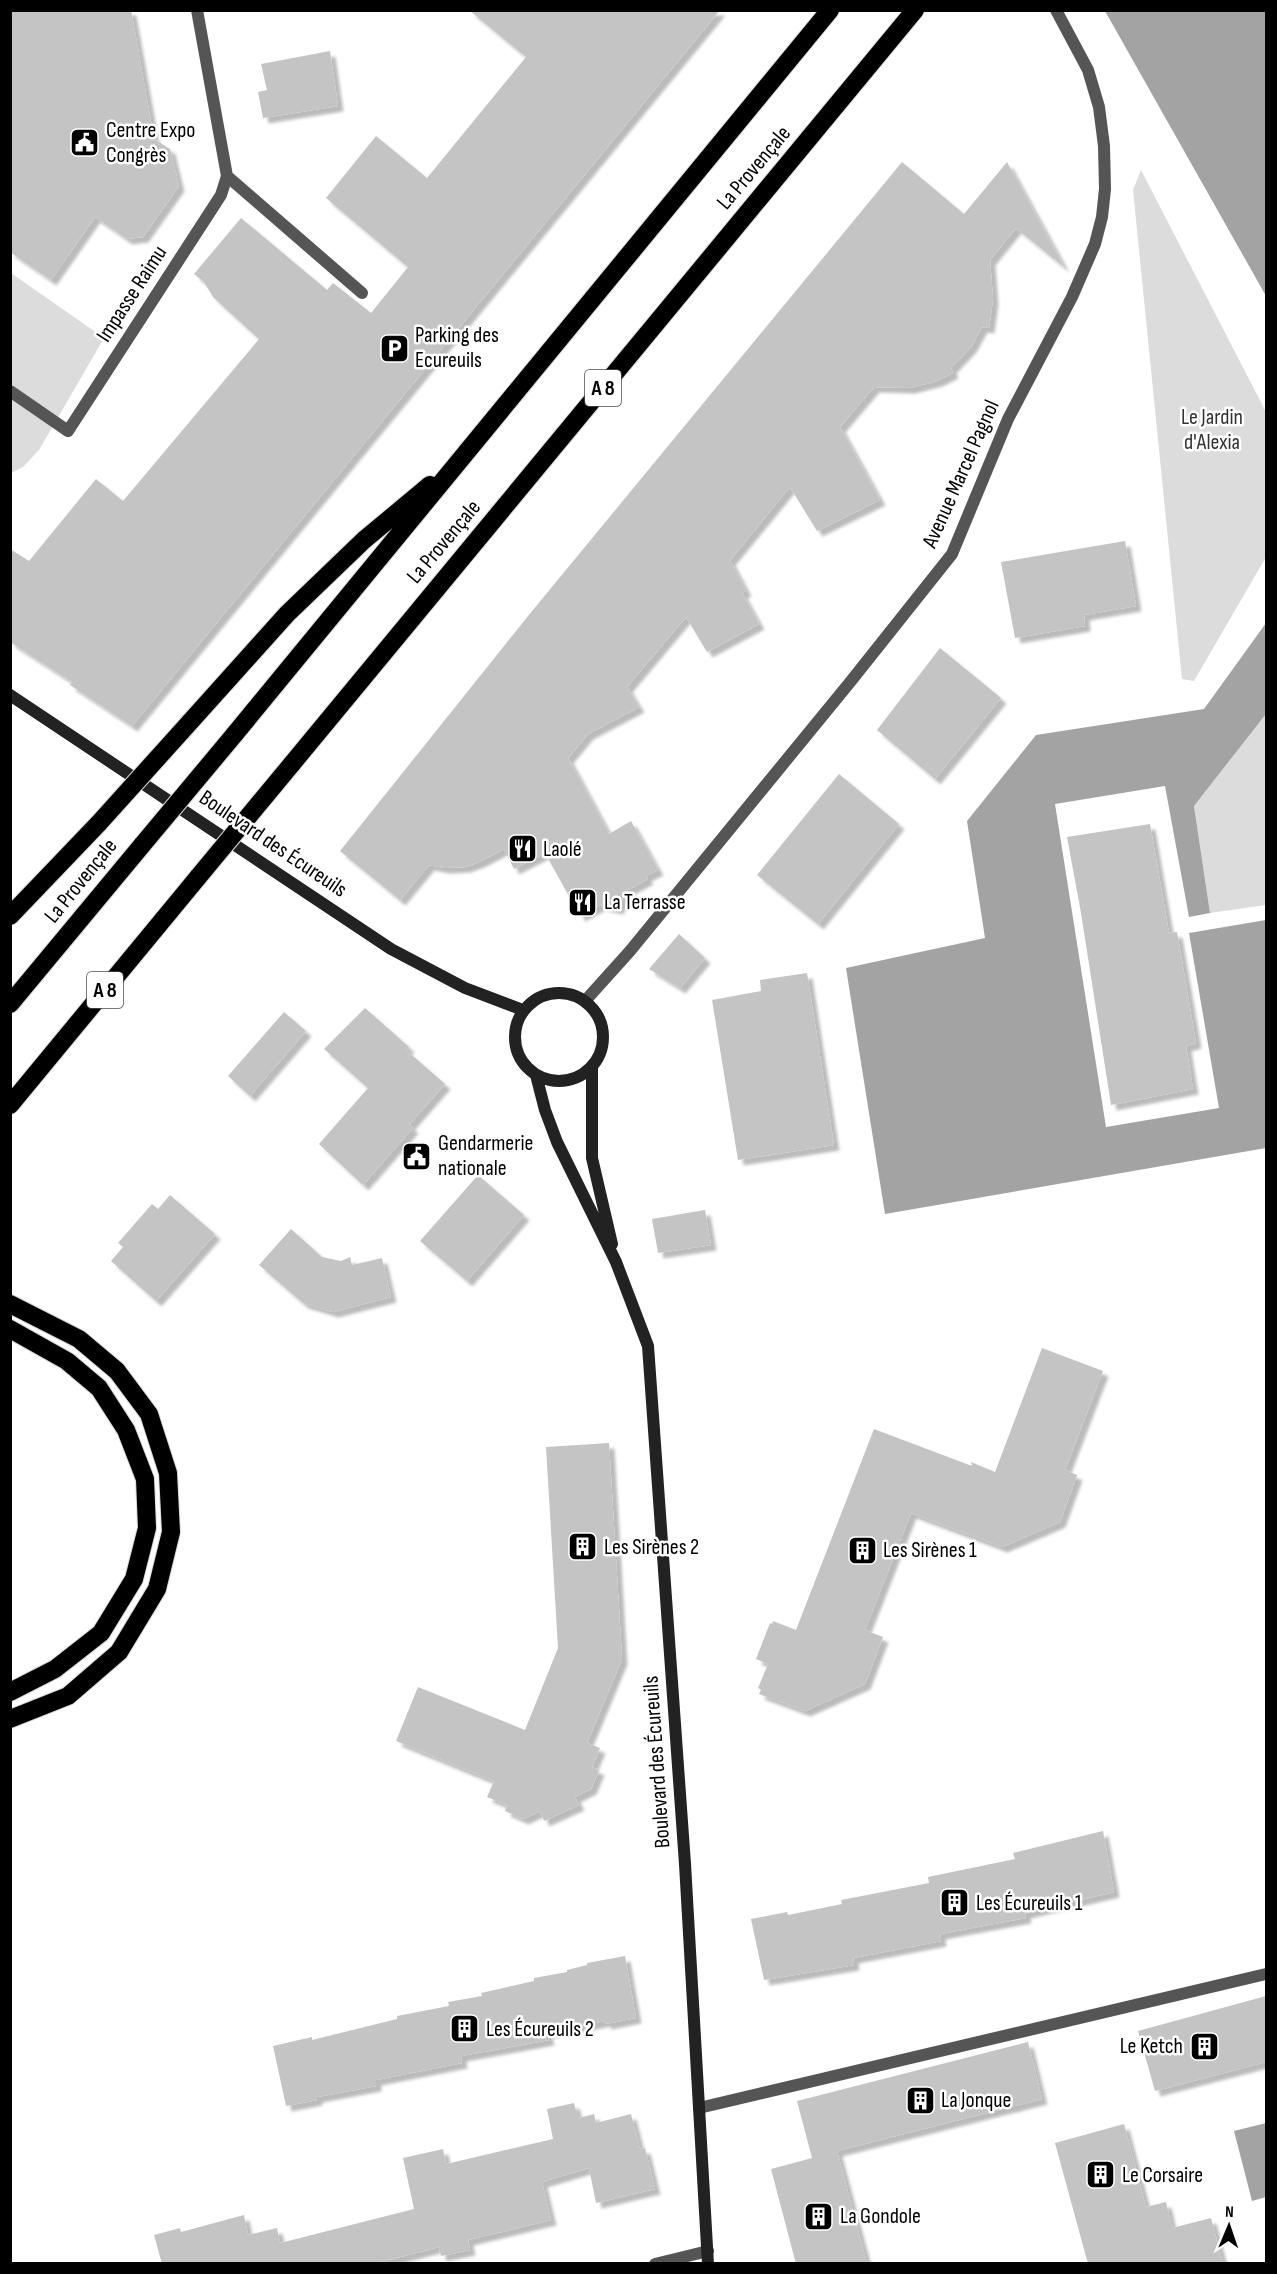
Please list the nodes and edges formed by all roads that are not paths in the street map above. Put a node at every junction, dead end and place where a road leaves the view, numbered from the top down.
1 (197, 10) edge
2 (830, 10) edge
3 (915, 10) edge
4 (1056, 10) edge
5 (226, 177) junction
6 (362, 293) dead end
7 (10, 392) edge
8 (468, 452) junction
9 (10, 694) edge
10 (10, 916) edge
11 (585, 1001) junction
12 (10, 1004) edge
13 (523, 1010) junction
14 (592, 1066) junction
15 (536, 1075) junction
16 (10, 1105) edge
17 (616, 1262) junction
18 (10, 1304) edge
19 (10, 1329) edge
20 (10, 1692) edge
21 (10, 1719) edge
22 (1266, 1974) edge
23 (699, 2108) junction
24 (708, 2257) edge
25 (655, 2264) edge

1 - 5 street
2 - 8 highway, La Provençale
3 - 16 highway, La Provençale / A 8, bridge
4 - 11 street, Avenue Marcel Pagnol
5 - 6 street
5 - 7 street, Impasse Raimu
8 - 10 highway, bridge
8 - 12 highway, La Provençale, bridge
9 - 13 street, Boulevard des Écureuils
11 - 13 street
11 - 14 street
13 - 15 street
14 - 15 street
14 - 17 street, Boulevard des Écureuils
15 - 17 street, Boulevard des Écureuils
17 - 23 street, Boulevard des Écureuils
18 - 21 highway
19 - 20 highway
22 - 23 street
23 - 24 street, Boulevard des Écureuils
24 - 25 street

